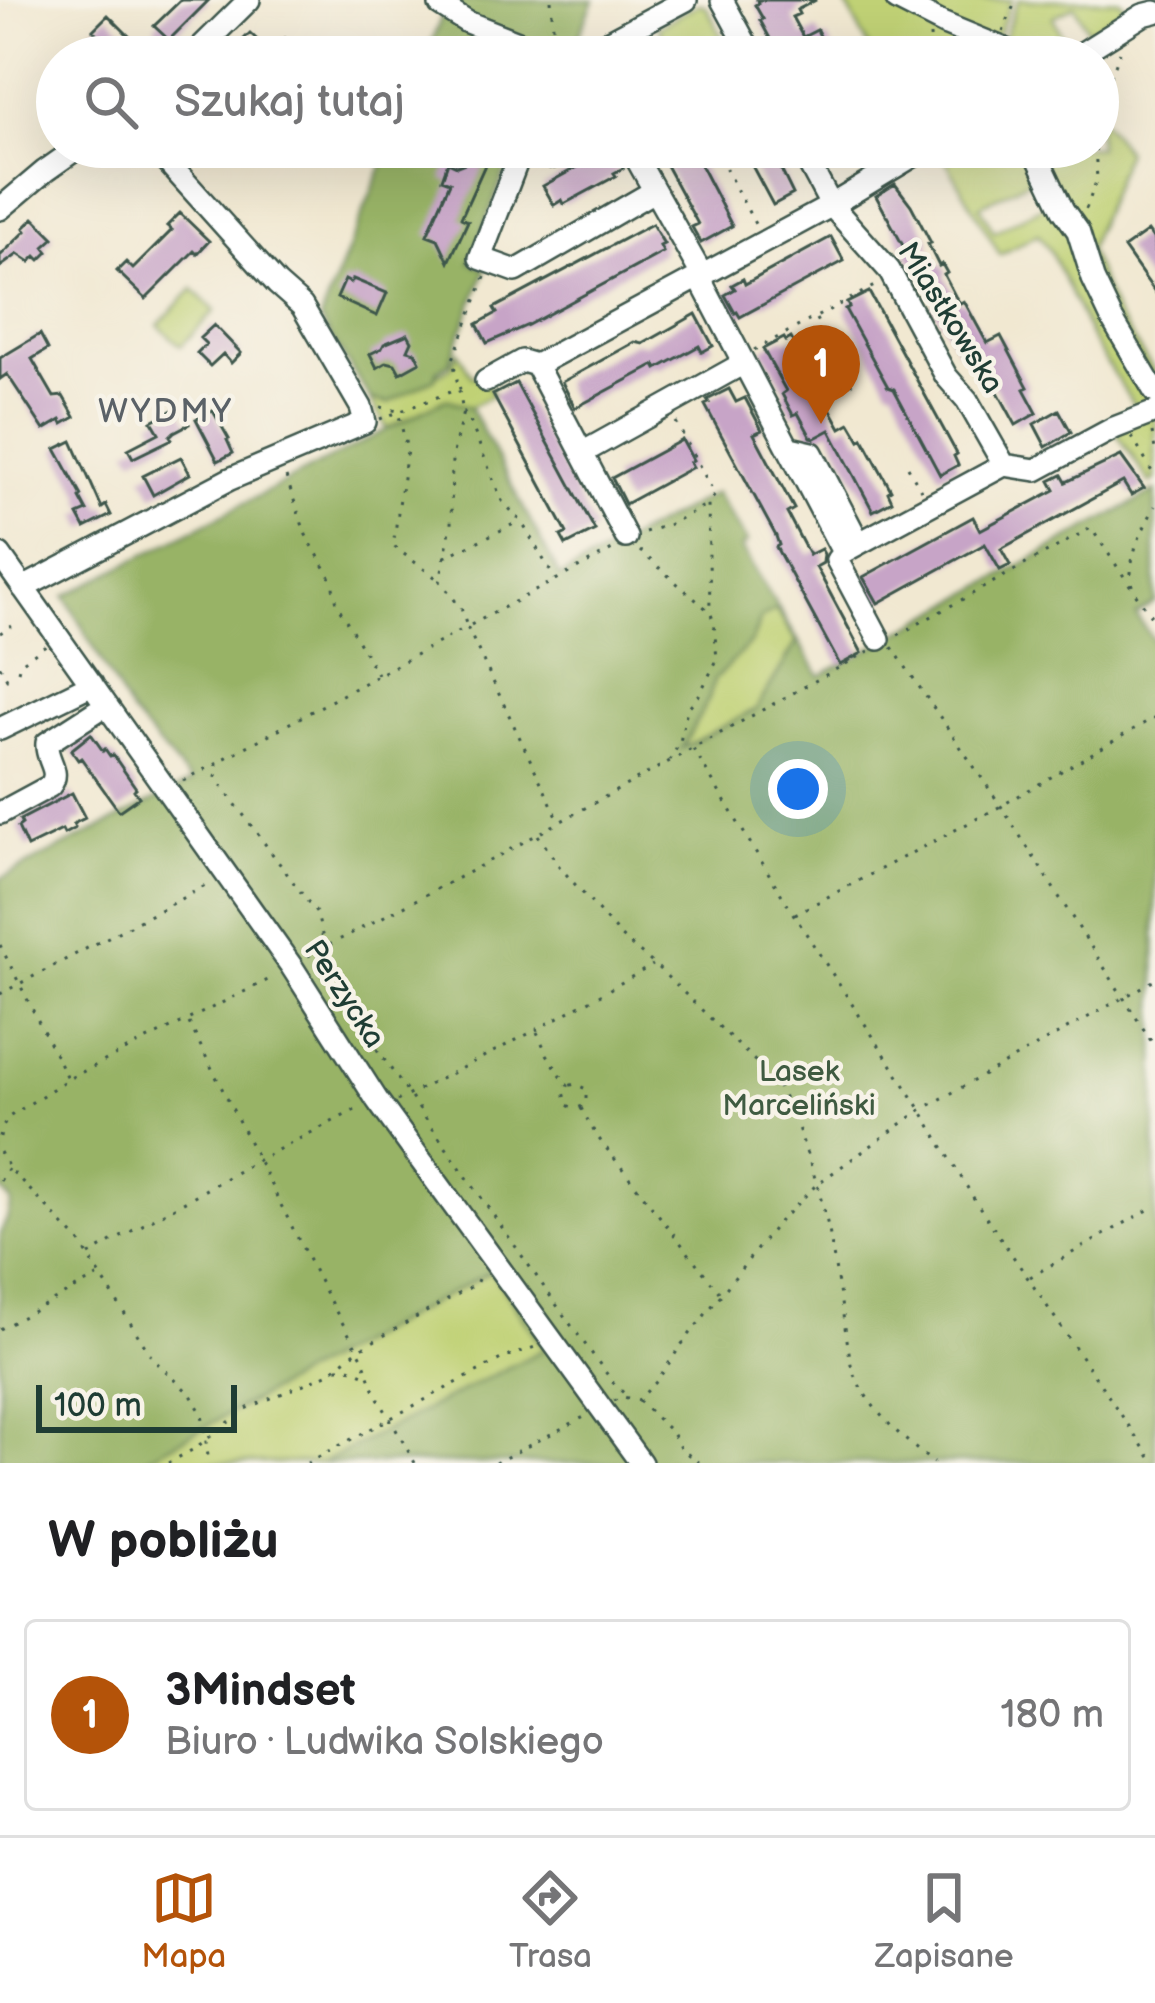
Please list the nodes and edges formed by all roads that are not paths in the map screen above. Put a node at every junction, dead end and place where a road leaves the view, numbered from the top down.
1 (249, 0) edge
2 (686, 0) edge
3 (722, 0) edge
4 (897, 0) edge
5 (440, 5) dead end
6 (1155, 12) edge
7 (212, 36) edge
8 (508, 36) edge
9 (618, 36) edge
10 (742, 36) edge
11 (975, 36) edge
12 (1110, 36) edge
13 (49, 168) edge
14 (173, 168) edge
15 (514, 168) edge
16 (641, 168) edge
17 (811, 168) edge
18 (893, 168) edge
19 (1043, 168) edge
20 (654, 191) junction
21 (831, 205) junction
22 (0, 209) edge
23 (701, 275) junction
24 (746, 358) junction
25 (536, 365) junction
26 (471, 385) road end
27 (1155, 392) edge
28 (1155, 412) edge
29 (582, 453) junction
30 (1004, 465) junction
31 (627, 539) road end
32 (851, 547) junction
33 (0, 555) edge
34 (23, 588) junction
35 (878, 644) road end
36 (92, 684) junction
37 (98, 710) junction
38 (0, 729) edge
39 (0, 813) edge
40 (641, 1463) edge

1 - 7 street
2 - 9 street
3 - 10 street
4 - 11 street
5 - 8 street
6 - 12 street
13 - 22 street
14 - 34 street
15 - 20 street
16 - 20 street
17 - 21 street, Miastkowska
18 - 21 street
19 - 27 street
20 - 23 street
21 - 23 street
21 - 30 street, Miastkowska
23 - 24 street
23 - 25 street
24 - 29 street
24 - 32 street
25 - 26 street
25 - 29 street
28 - 30 street
29 - 31 street
30 - 32 street
32 - 35 street
33 - 34 street, Perzycka
34 - 36 street, Perzycka
36 - 37 street, Perzycka
36 - 38 street
37 - 39 street
37 - 40 street, Perzycka

